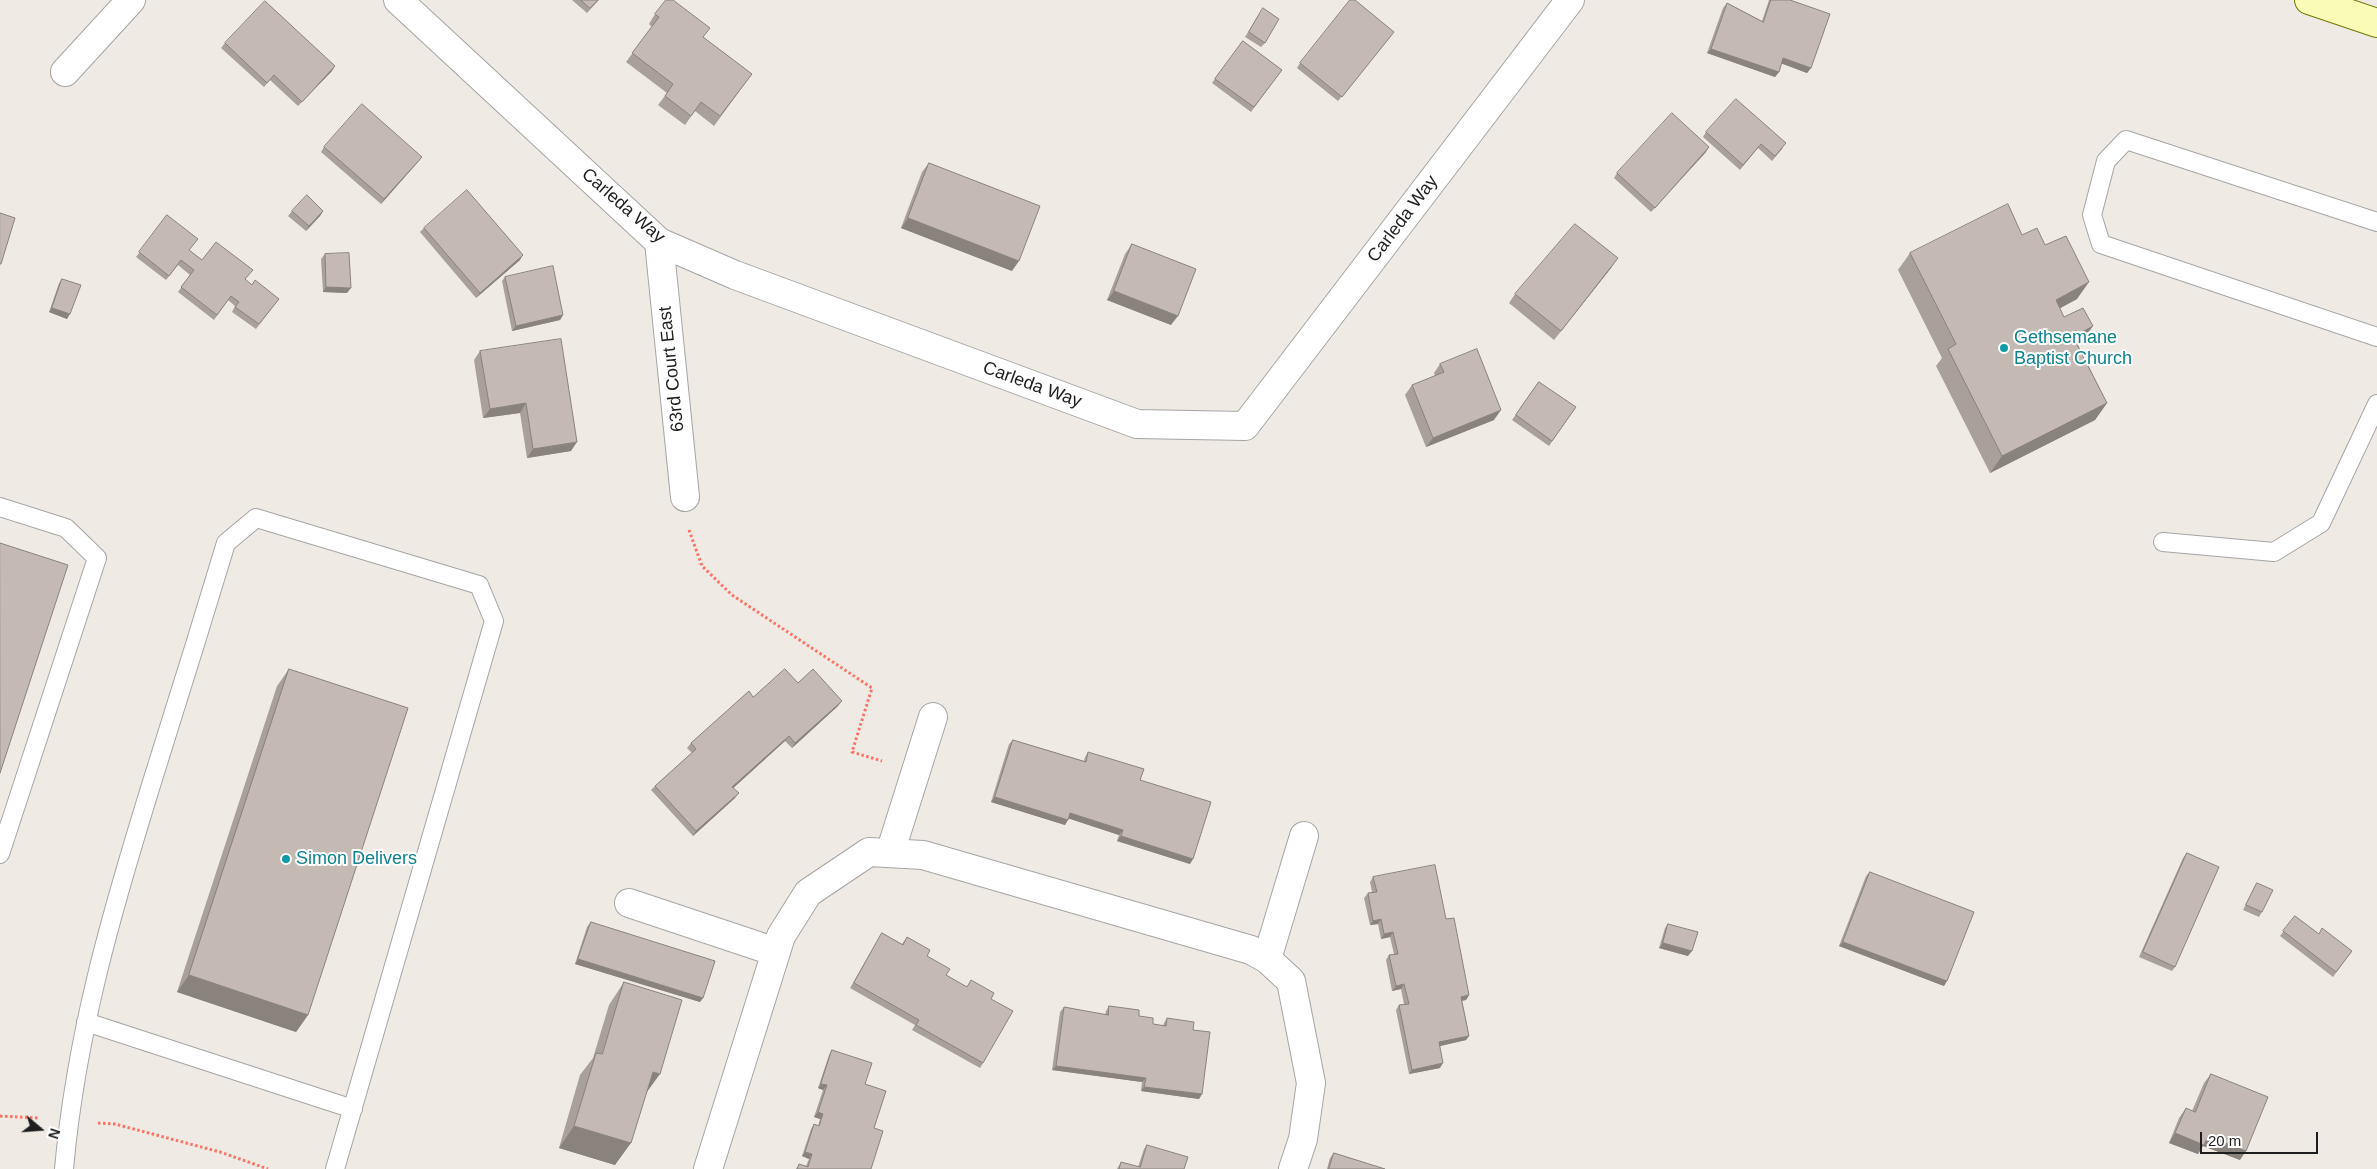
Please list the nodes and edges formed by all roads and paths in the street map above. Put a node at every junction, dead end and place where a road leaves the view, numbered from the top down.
1 (131, 0) edge
2 (398, 0) edge
3 (1570, 0) edge
4 (2309, 0) edge
5 (2377, 23) edge
6 (65, 72) dead end
7 (2377, 222) edge
8 (660, 242) junction
9 (2377, 337) edge
10 (2377, 404) edge
11 (685, 498) joint
12 (0, 507) edge
13 (2163, 542) dead end
14 (933, 716) dead end
15 (915, 774) junction
16 (1304, 836) dead end
17 (890, 853) junction
18 (0, 854) edge
19 (629, 903) dead end
20 (776, 952) junction
21 (1267, 958) junction
22 (86, 1022) junction
23 (353, 1110) junction
24 (0, 1116) edge
25 (68, 1121) junction
26 (64, 1169) edge
27 (268, 1169) edge
28 (335, 1169) edge
29 (708, 1169) edge
30 (1292, 1169) edge

1 - 6 street
2 - 8 street, Carleda Way
3 - 8 street, Carleda Way
4 - 5 street
7 - 9 lane
8 - 11 street, 63rd Court East
10 - 13 lane
11 - 15 path
12 - 18 lane
14 - 15 street
15 - 17 street
16 - 21 street
17 - 20 street
17 - 21 street
19 - 20 street
20 - 29 street
21 - 30 street
22 - 23 lane
22 - 23 lane
22 - 25 lane
23 - 28 lane
24 - 25 path
25 - 26 lane
25 - 27 path

